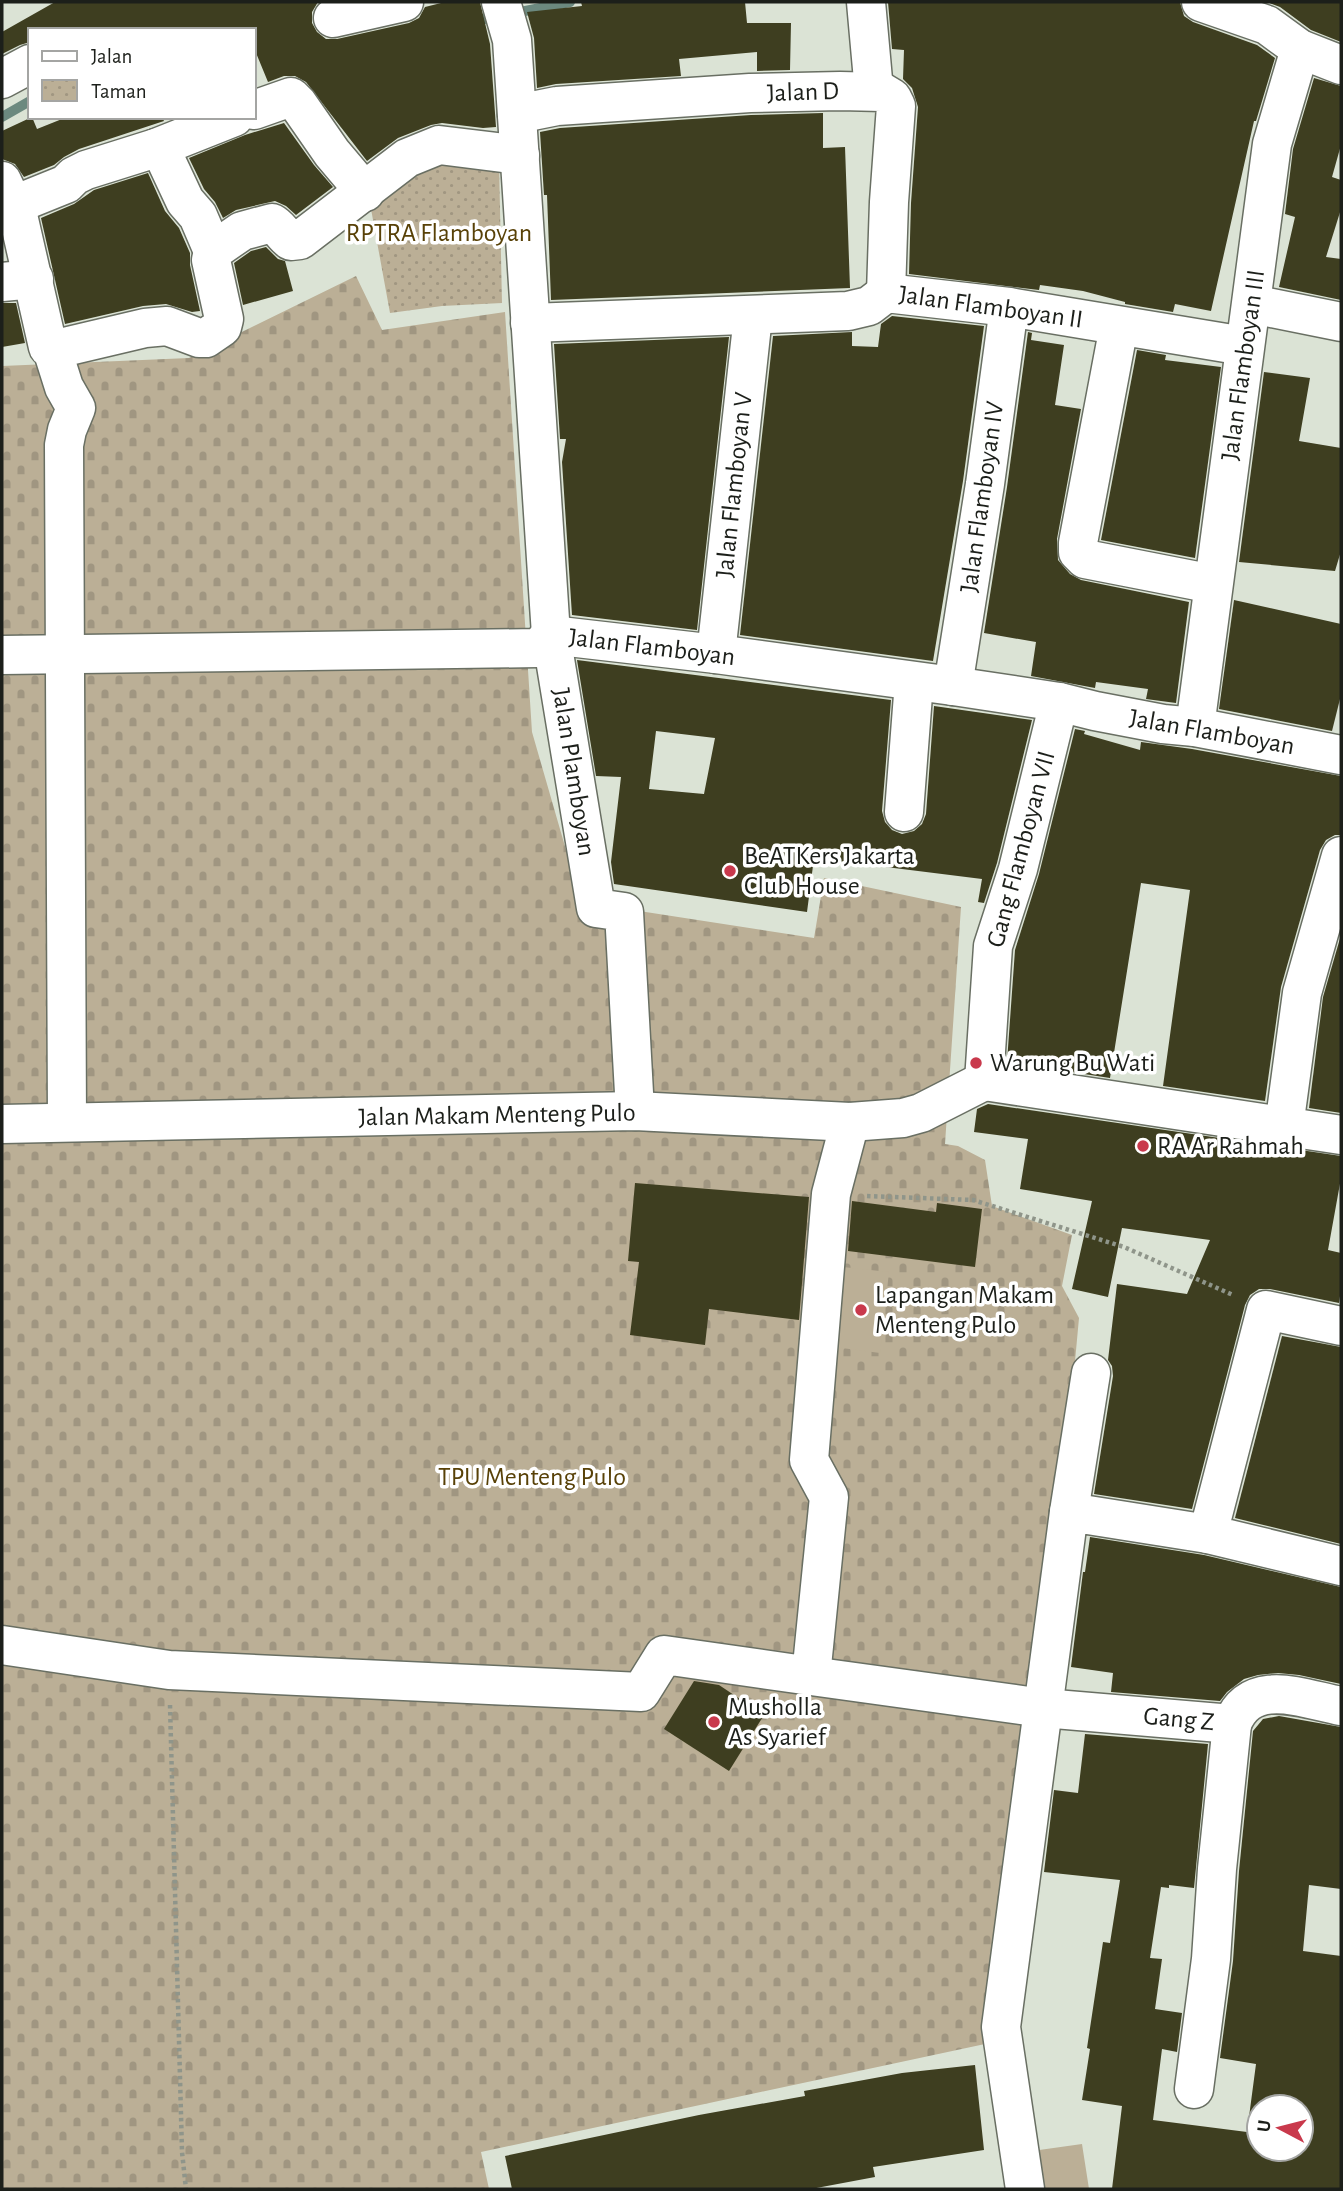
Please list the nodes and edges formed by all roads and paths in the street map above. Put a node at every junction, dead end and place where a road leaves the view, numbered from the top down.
1 (404, 2) edge
2 (501, 2) edge
3 (866, 2) edge
4 (1201, 2) edge
5 (336, 21) edge
6 (1300, 49) junction
7 (28, 65) edge
8 (1341, 65) edge
9 (2, 79) edge
10 (874, 91) junction
11 (256, 109) edge
12 (517, 114) junction
13 (229, 119) edge
14 (156, 148) junction
15 (520, 155) junction
16 (365, 192) junction
17 (8, 193) edge
18 (213, 251) junction
19 (18, 281) edge
20 (886, 293) junction
21 (1252, 304) junction
22 (1009, 307) junction
23 (753, 316) junction
24 (1341, 322) edge
25 (530, 323) junction
26 (1119, 326) junction
27 (1244, 346) junction
28 (52, 349) junction
29 (1213, 584) junction
30 (551, 635) junction
31 (65, 654) junction
32 (716, 654) junction
33 (2, 655) edge
34 (915, 682) junction
35 (953, 686) junction
36 (1059, 702) junction
37 (1195, 727) junction
38 (1341, 755) edge
39 (904, 812) dead end
40 (1341, 856) edge
41 (984, 1081) junction
42 (635, 1111) junction
43 (67, 1122) junction
44 (850, 1122) junction
45 (2, 1124) edge
46 (1284, 1127) junction
47 (1341, 1135) edge
48 (831, 1194) junction
49 (1266, 1310) junction
50 (1341, 1326) edge
51 (1091, 1373) dead end
52 (1069, 1512) junction
53 (1208, 1534) junction
54 (1341, 1566) edge
55 (2, 1645) edge
56 (169, 1670) junction
57 (811, 1676) junction
58 (1341, 1706) edge
59 (1043, 1708) junction
60 (1232, 1724) junction
61 (1194, 2089) dead end
62 (186, 2189) edge
63 (1025, 2189) edge

1 - 5 street
2 - 12 street, Jalan Flamboyan
3 - 10 street
4 - 6 street
6 - 8 street
6 - 21 street, Jalan Flamboyan III
7 - 9 street
10 - 12 street, Jalan D
10 - 20 street, Jalan D
11 - 16 street
12 - 15 street, Jalan Flamboyan
13 - 14 street
14 - 17 street
14 - 18 street
15 - 16 street
15 - 25 street, Jalan Flamboyan
16 - 18 street
17 - 19 street
18 - 28 street
19 - 28 street
20 - 22 street, Jalan Flamboyan II
20 - 23 street, Jalan Flamboyan II
21 - 24 street
21 - 27 street, Jalan Flamboyan III
22 - 26 street, Jalan Flamboyan II
22 - 35 street, Jalan Flamboyan IV
23 - 25 street, Jalan Flamboyan II
23 - 32 street, Jalan Flamboyan V
25 - 30 street, Jalan Flamboyan
26 - 27 street, Jalan Flamboyan II
26 - 29 street
27 - 29 street, Jalan Flamboyan III
28 - 31 street
29 - 37 street, Jalan Flamboyan III
30 - 31 street
30 - 32 street, Jalan Flamboyan
30 - 42 street, Jalan Plamboyan
31 - 33 street
31 - 43 street
32 - 34 street, Jalan Flamboyan
34 - 35 street, Jalan Flamboyan
34 - 39 street
35 - 36 street, Jalan Flamboyan
36 - 37 street, Jalan Flamboyan
36 - 41 street, Gang Flamboyan VII
37 - 38 street, Jalan Flamboyan
40 - 46 street
41 - 44 street, Jalan Makam Menteng Pulo
41 - 46 street
42 - 43 street, Jalan Makam Menteng Pulo
42 - 44 street, Jalan Makam Menteng Pulo
43 - 45 street, Jalan Makam Menteng Pulo
44 - 48 street
46 - 47 street
48 - 49 path
48 - 57 street
49 - 50 street
49 - 53 street
51 - 52 street
52 - 53 street
52 - 59 street
53 - 54 street
55 - 56 street
56 - 57 street, Gang Z
56 - 62 path
57 - 59 street, Gang Z
58 - 60 street, Gang Z
59 - 60 street, Gang Z
59 - 63 street
60 - 61 street

